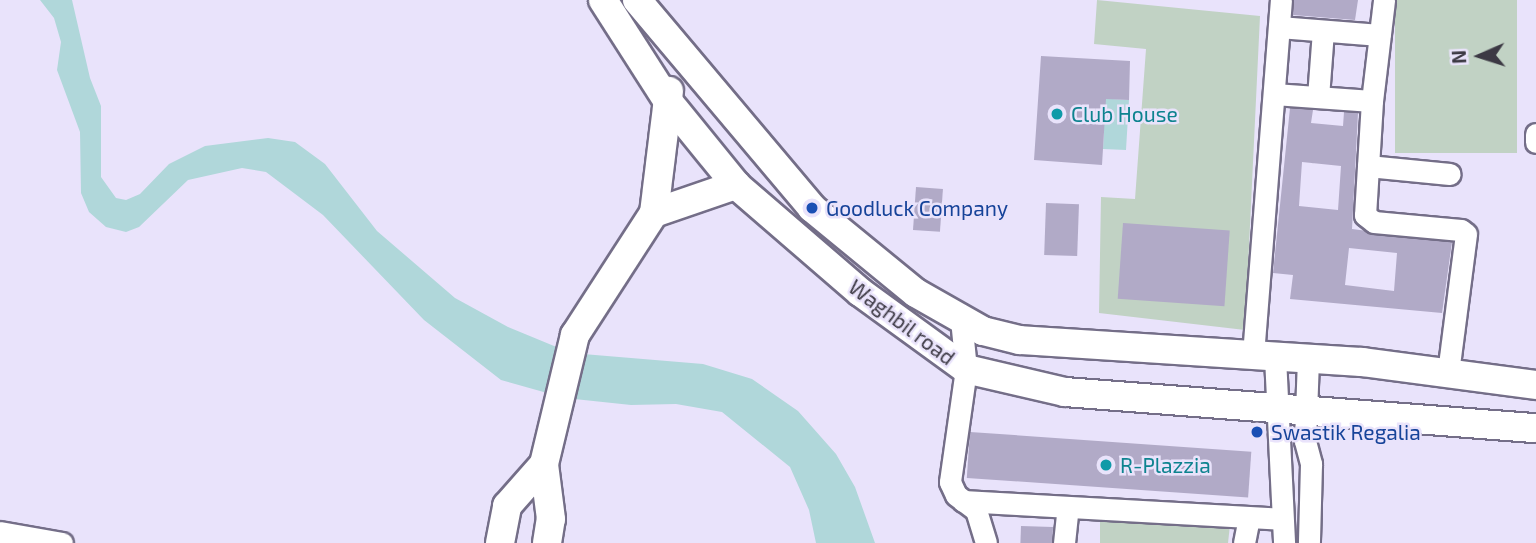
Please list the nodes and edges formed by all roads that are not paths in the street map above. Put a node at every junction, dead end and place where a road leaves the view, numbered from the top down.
1 (603, 0) edge
2 (637, 0) edge
3 (1281, 0) edge
4 (1384, 0) edge
5 (661, 12) edge
6 (1279, 27) junction
7 (1323, 31) junction
8 (1380, 35) junction
9 (677, 48) junction
10 (1274, 94) junction
11 (1318, 97) junction
12 (667, 100) junction
13 (1372, 101) junction
14 (1536, 134) edge
15 (1536, 142) edge
16 (1368, 166) junction
17 (779, 170) junction
18 (1450, 174) dead end
19 (743, 191) junction
20 (654, 213) junction
21 (961, 318) junction
22 (1264, 356) junction
23 (1308, 359) junction
24 (966, 369) junction
25 (1448, 373) junction
26 (1536, 385) edge
27 (1277, 406) junction
28 (1306, 409) junction
29 (1536, 428) edge
30 (544, 464) junction
31 (963, 501) junction
32 (1068, 507) junction
33 (1249, 517) junction
34 (1280, 519) junction
35 (0, 532) edge
36 (62, 543) edge
37 (500, 543) edge
38 (547, 543) edge
39 (986, 543) edge
40 (1064, 543) edge
41 (1244, 543) edge
42 (1284, 543) edge
43 (1309, 543) edge

1 - 12 main road, Waghbil road
2 - 5 main road, Waghbil road
3 - 6 street
4 - 8 street
5 - 9 main road, Waghbil road
6 - 7 street
6 - 10 street
7 - 8 street
7 - 11 street
8 - 13 street
9 - 12 main road
9 - 17 main road, Waghbil road
10 - 11 street
10 - 22 street
11 - 13 street
12 - 19 main road, Waghbil road
12 - 20 main road
13 - 16 street
14 - 15 street
16 - 18 street
16 - 25 street
17 - 19 main road
17 - 21 main road, Waghbil road
19 - 20 main road
19 - 24 main road, Waghbil road
20 - 30 main road
21 - 22 main road, Waghbil road
21 - 24 street
22 - 23 main road, Waghbil road
22 - 27 street
23 - 25 main road, Waghbil road
23 - 28 street
24 - 27 main road, Waghbil road
24 - 31 street
25 - 26 main road, Waghbil road
27 - 28 main road, Waghbil road
27 - 34 street
28 - 29 main road, Waghbil road
28 - 43 street
30 - 37 main road
30 - 38 main road
31 - 32 street
31 - 39 street
32 - 33 street
32 - 40 street
33 - 34 street
33 - 41 street
34 - 42 street
35 - 36 street

